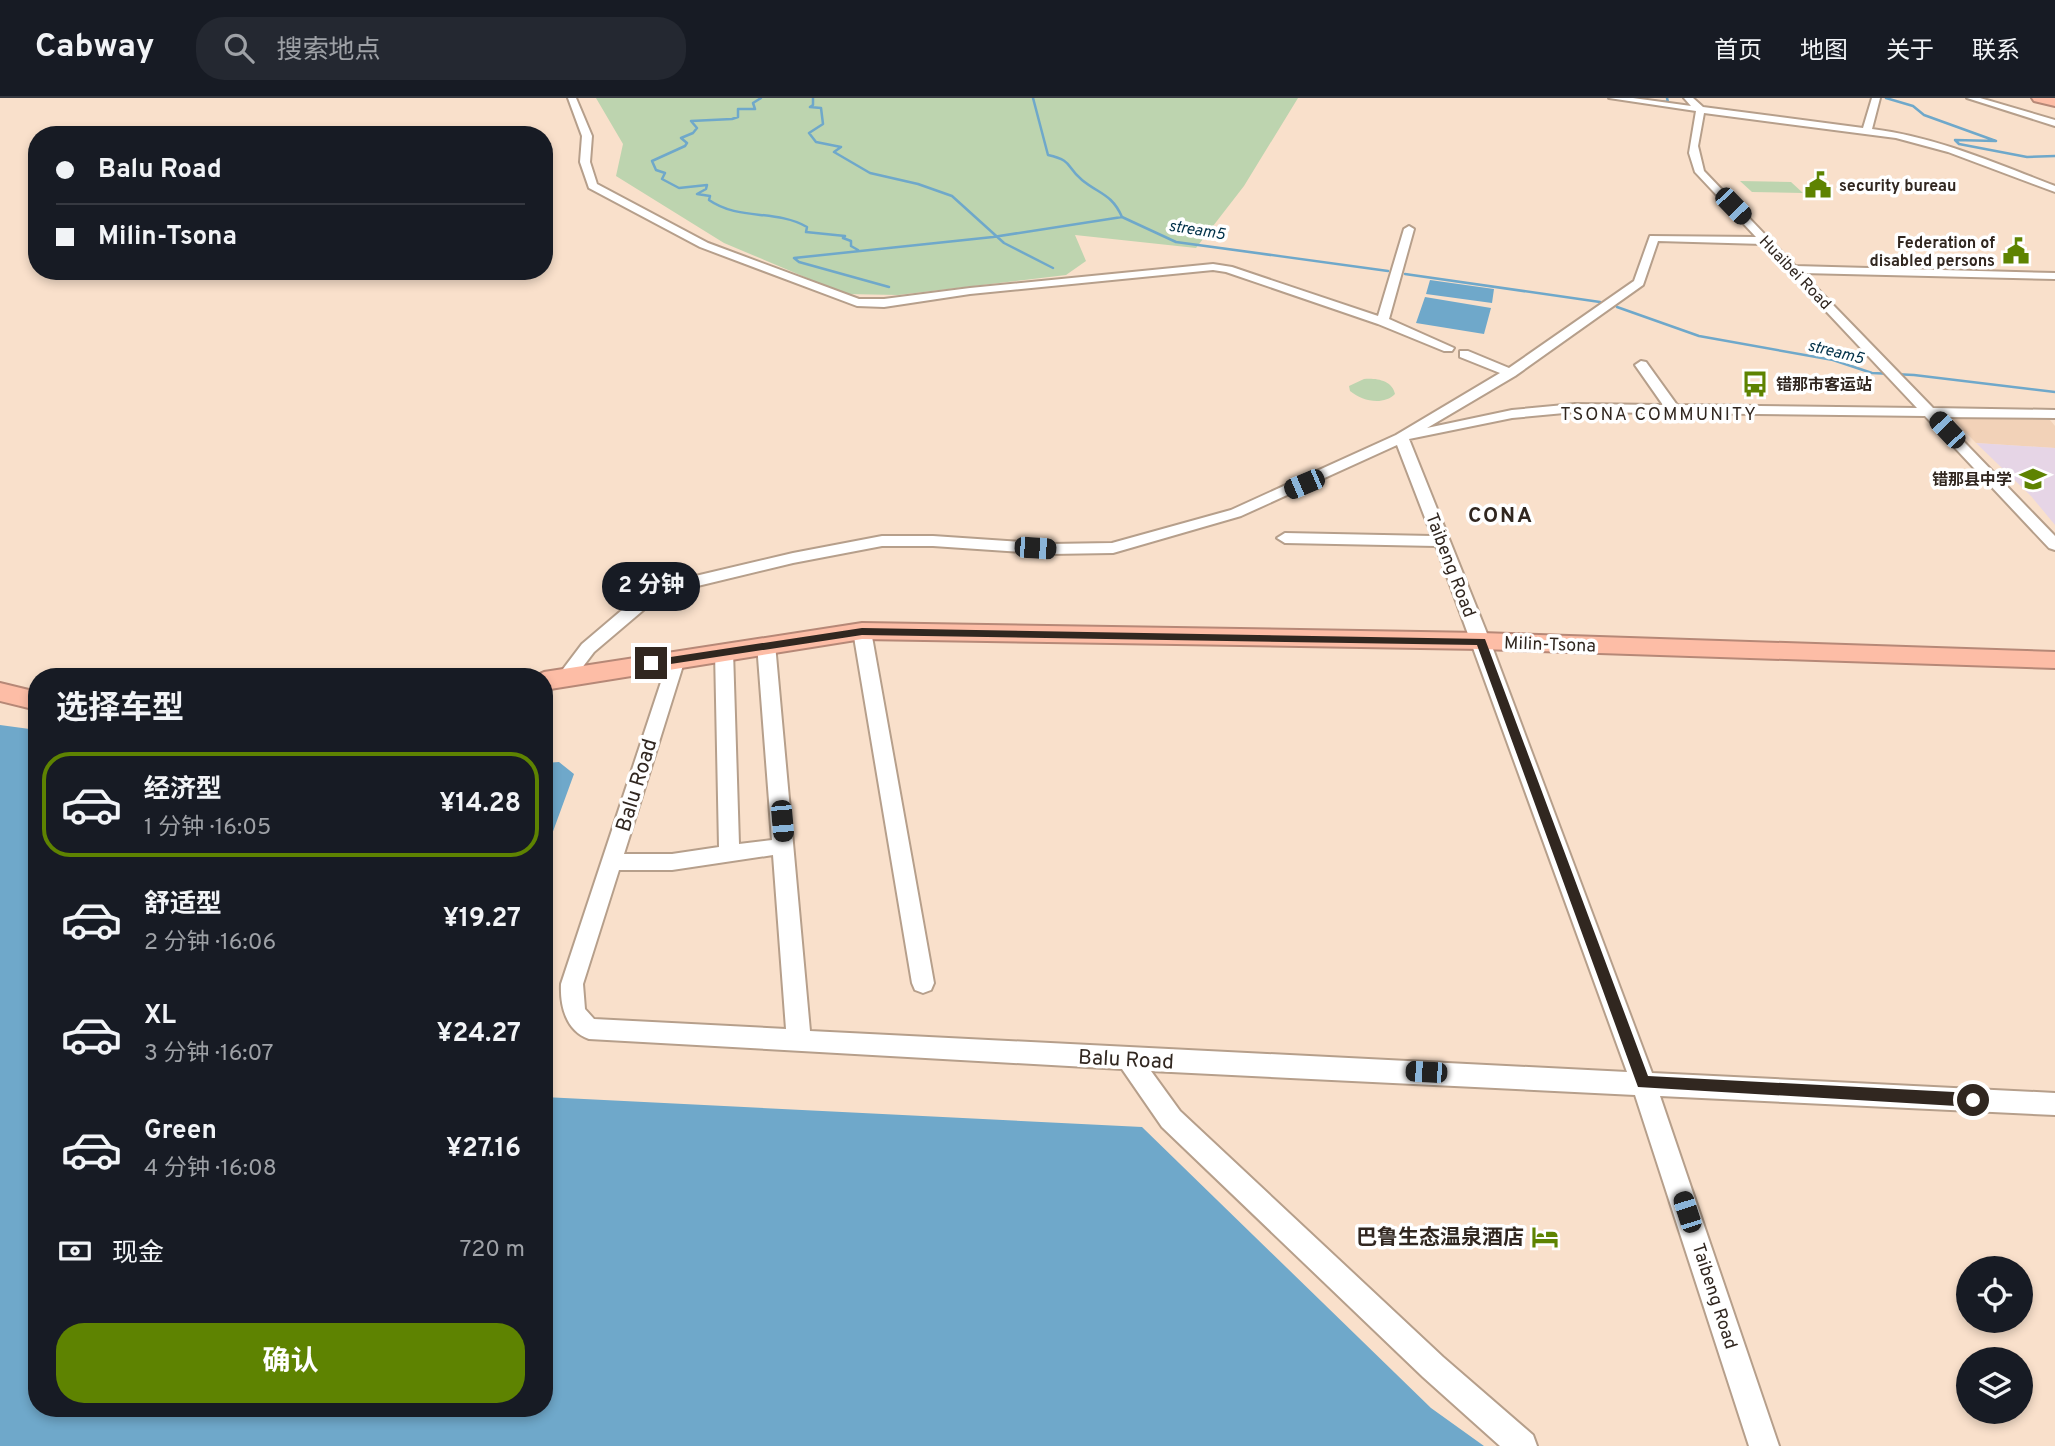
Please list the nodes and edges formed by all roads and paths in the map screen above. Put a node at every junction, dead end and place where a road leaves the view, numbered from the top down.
1 (572, 98) edge
2 (1613, 98) edge
3 (1688, 98) edge
4 (1971, 98) edge
5 (2038, 98) edge
6 (1876, 99) edge
7 (2055, 102) edge
8 (1700, 109) junction
9 (2055, 123) edge
10 (1867, 130) junction
11 (2055, 189) edge
12 (1409, 229) dead end
13 (1766, 241) junction
14 (1793, 269) junction
15 (2055, 276) edge
16 (1382, 321) junction
17 (1448, 348) dead end
18 (1464, 354) dead end
19 (1641, 365) dead end
20 (1510, 373) junction
21 (1894, 374) joint
22 (1673, 409) junction
23 (1929, 411) junction
24 (2055, 414) edge
25 (1401, 438) junction
26 (1285, 538) dead end
27 (1442, 541) junction
28 (2055, 545) edge
29 (862, 631) junction
30 (1481, 641) junction
31 (766, 645) junction
32 (724, 651) junction
33 (676, 659) junction
34 (2055, 660) edge
35 (555, 679) edge
36 (0, 692) edge
37 (28, 699) edge
38 (784, 846) junction
39 (729, 855) junction
40 (613, 862) junction
41 (923, 984) dead end
42 (799, 1042) junction
43 (1128, 1059) junction
44 (1643, 1082) junction
45 (2055, 1104) edge
46 (1522, 1446) edge
47 (1765, 1446) edge

1 - 16 street
2 - 8 street
3 - 8 street
4 - 9 street
5 - 7 highway
6 - 10 street
8 - 10 street
8 - 13 street, Huaibei Road
10 - 11 street
12 - 16 street
13 - 14 street, Huaibei Road
13 - 20 street
14 - 15 street
14 - 21 street, Huaibei Road
16 - 17 street
18 - 20 street
19 - 22 street
20 - 25 street
21 - 23 street, Huaibei Road
22 - 23 street
22 - 25 street
23 - 24 street
23 - 28 street, Huaibei Road
25 - 27 street, Taibeng Road
25 - 35 street
26 - 27 street
27 - 30 street, Taibeng Road
29 - 30 highway, Milin-Tsona
29 - 31 highway, Milin-Tsona
29 - 41 street
30 - 34 highway, Milin-Tsona
30 - 44 street, Taibeng Road
31 - 32 highway, Milin-Tsona
31 - 38 street
32 - 33 highway, Milin-Tsona
32 - 39 street
33 - 35 highway, Milin-Tsona
33 - 40 street, Balu Road
36 - 37 highway
38 - 39 street
38 - 42 street
39 - 40 street
40 - 42 street, Balu Road
42 - 43 street, Balu Road
43 - 44 street, Balu Road
43 - 46 street
44 - 45 street, Balu Road
44 - 47 street, Taibeng Road

